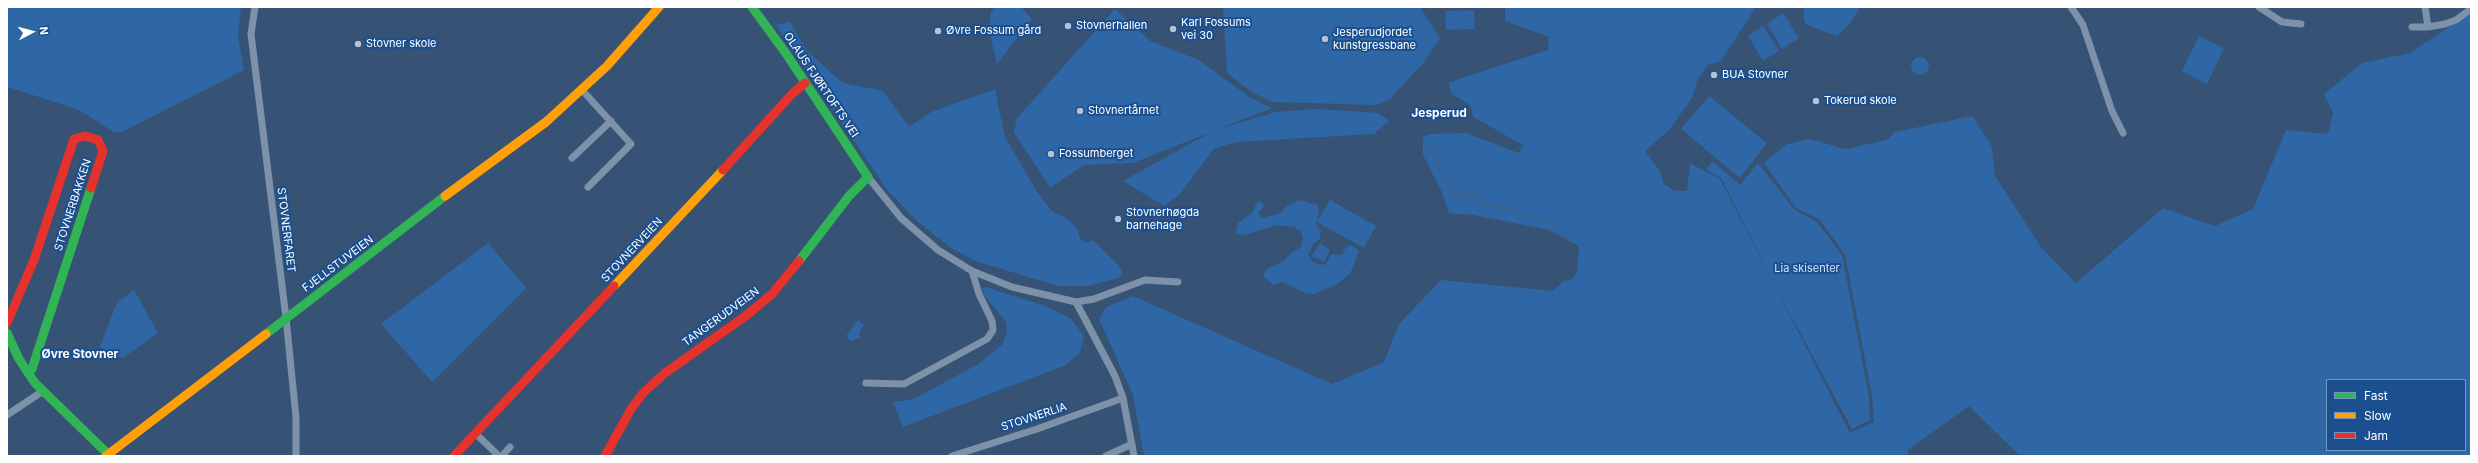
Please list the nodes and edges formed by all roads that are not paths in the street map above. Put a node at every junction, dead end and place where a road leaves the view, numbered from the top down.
1 (255, 7) edge
2 (659, 7) edge
3 (752, 7) edge
4 (2072, 7) edge
5 (2259, 7) edge
6 (2425, 7) edge
7 (2471, 9) edge
8 (2301, 24) dead end
9 (2412, 27) dead end
10 (2428, 27) junction
11 (805, 83) junction
12 (582, 90) junction
13 (611, 121) junction
14 (2123, 133) dead end
15 (572, 158) dead end
16 (868, 177) junction
17 (588, 188) dead end
18 (972, 271) junction
19 (1178, 282) dead end
20 (1076, 302) junction
21 (286, 318) junction
22 (7, 322) edge
23 (7, 333) edge
24 (28, 373) junction
25 (866, 383) dead end
26 (43, 391) junction
27 (1123, 398) junction
28 (7, 415) edge
29 (476, 434) junction
30 (1132, 444) junction
31 (510, 447) dead end
32 (108, 456) edge
33 (296, 456) edge
34 (454, 456) edge
35 (501, 456) edge
36 (605, 456) edge
37 (952, 456) edge
38 (1106, 456) edge
39 (1134, 456) edge

1 - 21 street, STOVNERFARET
2 - 12 street, FJELLSTUVEIEN
3 - 11 street, OLAUS FJØRTOFTS VEI
4 - 14 street
5 - 8 street
6 - 10 street
7 - 10 street
9 - 10 street
11 - 16 street, OLAUS FJØRTOFTS VEI
11 - 29 street, STOVNERVEIEN
12 - 13 street
12 - 21 street, FJELLSTUVEIEN
13 - 15 street
13 - 17 street
16 - 18 street
16 - 36 street, TANGERUDVEIEN
18 - 20 street
18 - 25 street
19 - 20 street
20 - 27 street
21 - 32 street, FJELLSTUVEIEN
21 - 33 street, STOVNERFARET
22 - 24 street, STOVNERBAKKEN
23 - 24 street
24 - 26 street
26 - 28 street
26 - 32 street
27 - 30 street
27 - 37 street, STOVNERLIA
29 - 34 street, STOVNERVEIEN
29 - 35 street
30 - 38 street
30 - 39 street
31 - 35 street

